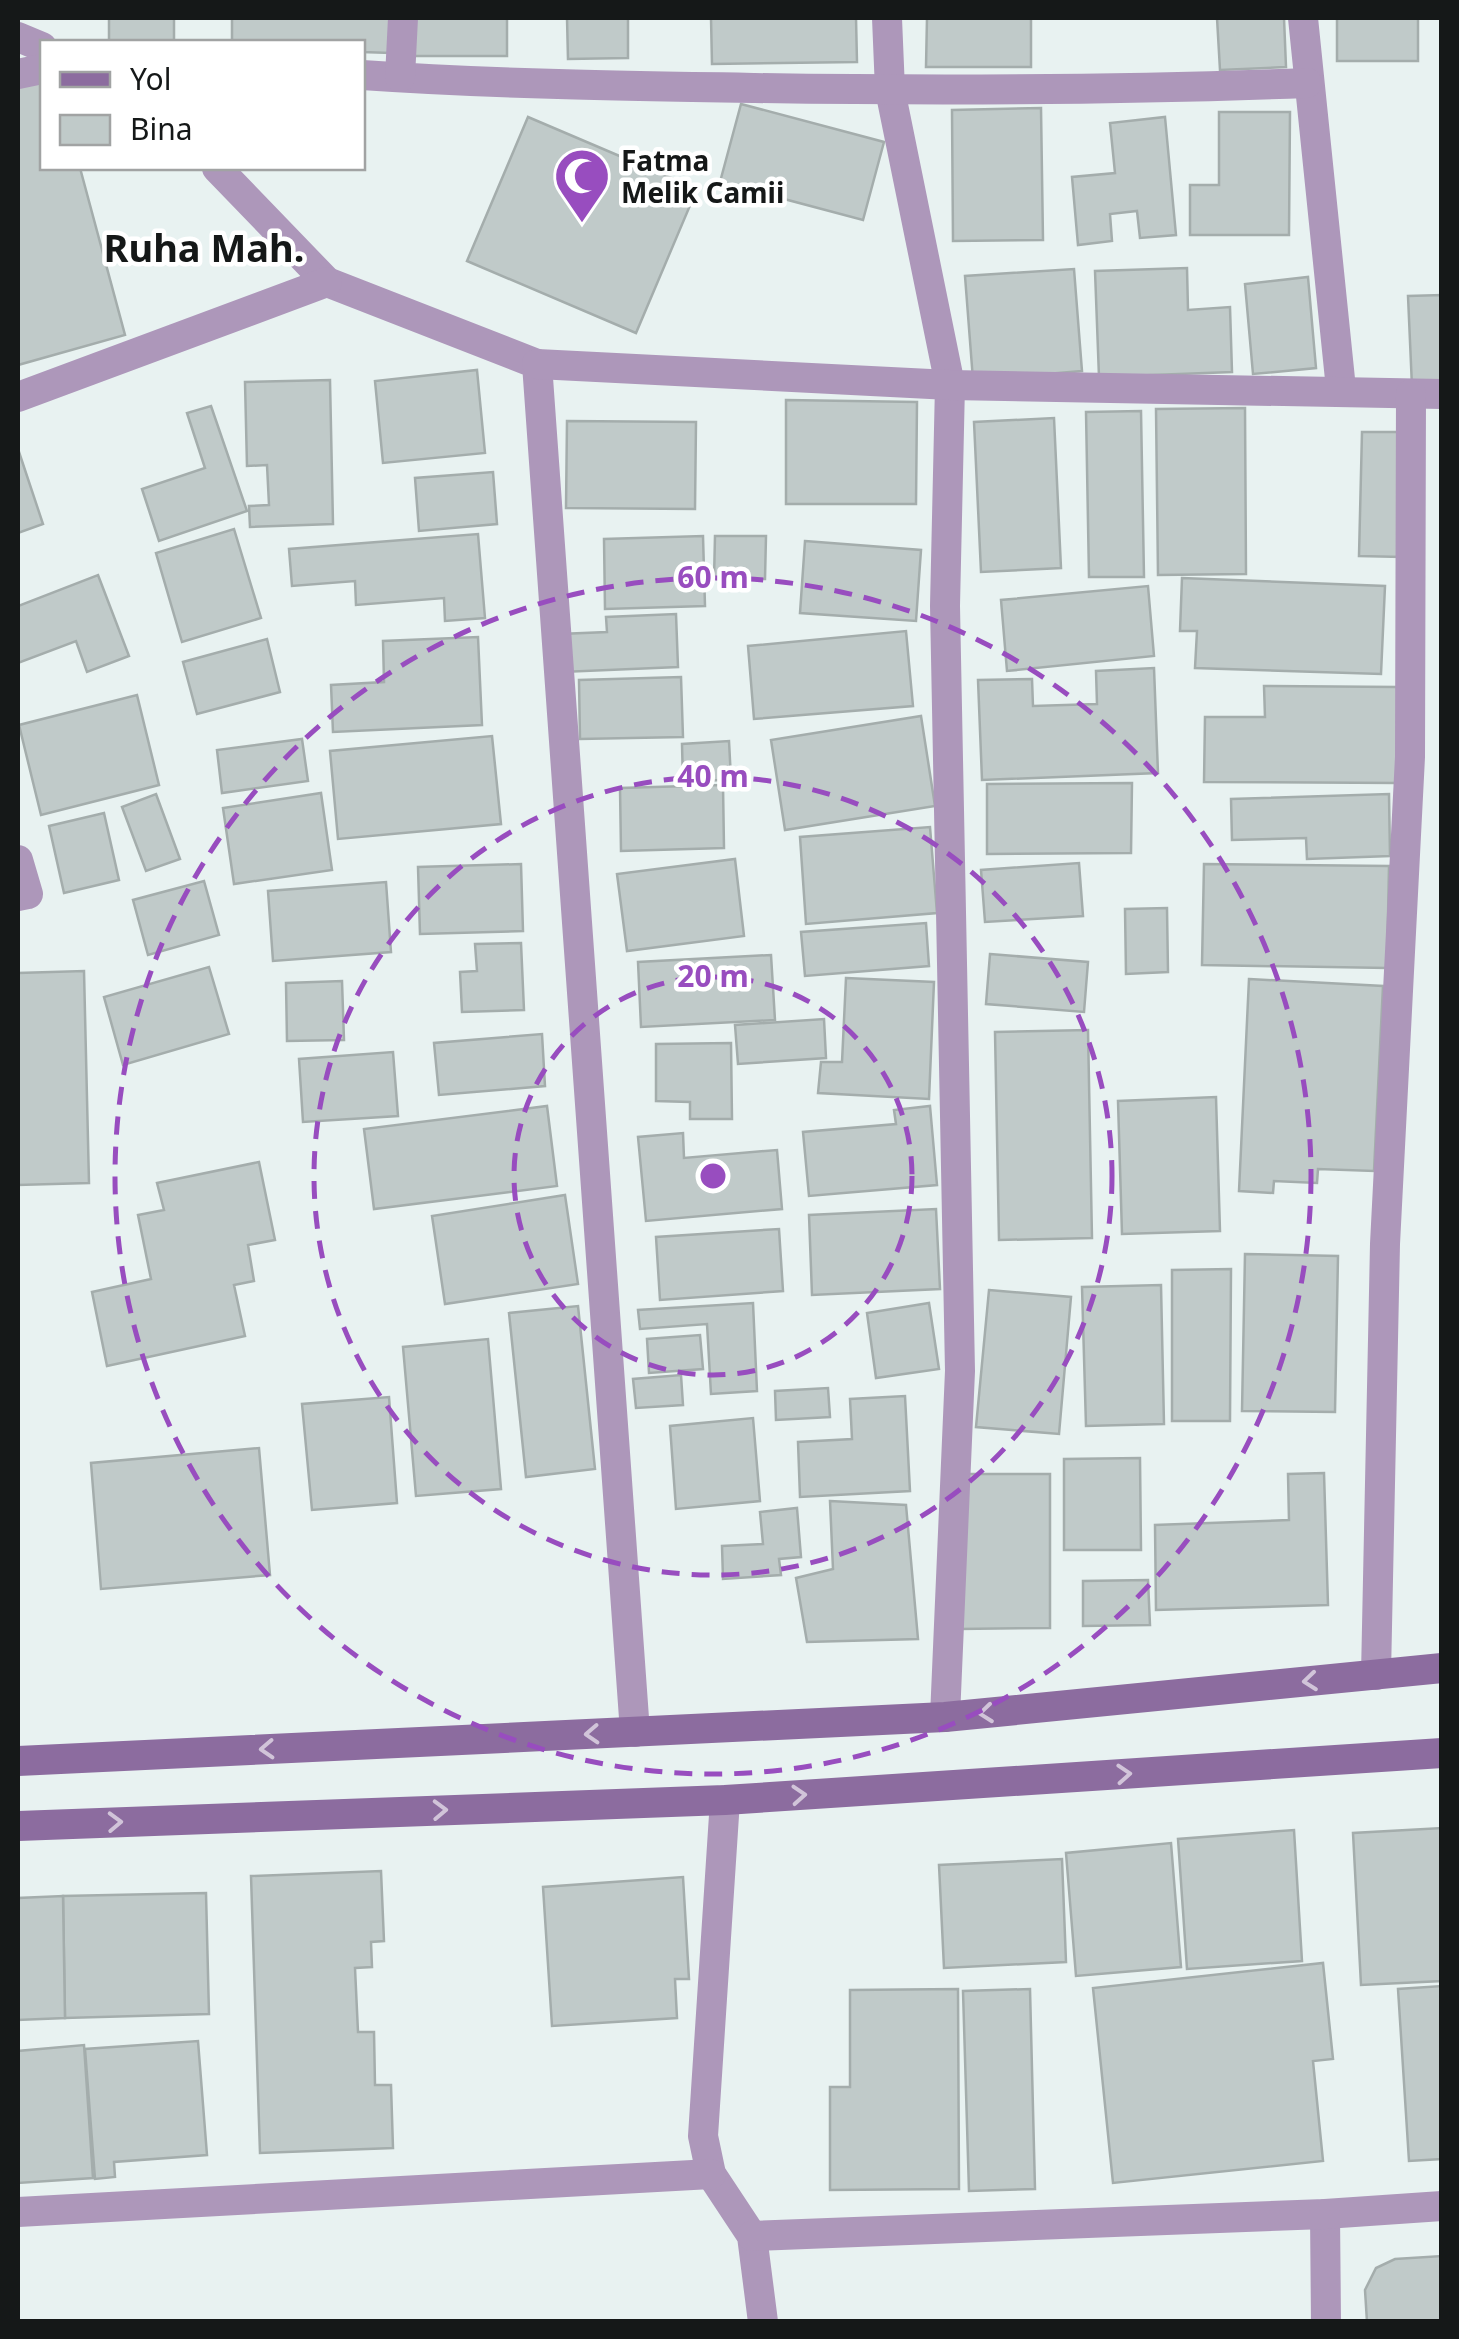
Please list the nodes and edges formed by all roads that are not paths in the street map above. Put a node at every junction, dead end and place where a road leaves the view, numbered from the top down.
1 (403, 18) edge
2 (887, 18) edge
3 (1303, 18) edge
4 (365, 74) edge
5 (400, 78) junction
6 (1307, 83) junction
7 (890, 90) junction
8 (219, 170) edge
9 (327, 282) junction
10 (536, 364) junction
11 (950, 386) junction
12 (1341, 390) junction
13 (1410, 394) junction
14 (1442, 394) edge
15 (18, 397) edge
16 (18, 860) edge
17 (18, 896) edge
18 (1442, 1668) edge
19 (1376, 1675) junction
20 (945, 1717) junction
21 (634, 1732) junction
22 (1442, 1752) edge
23 (18, 1761) edge
24 (725, 1800) junction
25 (18, 1826) edge
26 (711, 2174) junction
27 (1442, 2206) edge
28 (18, 2212) edge
29 (1324, 2214) junction
30 (752, 2236) junction
31 (763, 2322) edge
32 (1326, 2322) edge

1 - 5 street
2 - 7 street
3 - 6 street
4 - 5 street
5 - 7 street
6 - 7 street
6 - 12 street
7 - 11 street
8 - 9 street
9 - 10 street
9 - 15 street
10 - 11 street
10 - 21 street
11 - 12 street
11 - 20 street
12 - 13 street
13 - 14 street
13 - 19 street
16 - 17 street
18 - 19 main road
19 -> 20 main road
20 - 21 main road
21 -> 23 main road
24 -> 22 main road
25 -> 24 main road
24 - 26 street
26 - 28 street
26 - 30 street
27 - 29 street
29 - 30 street
29 - 32 street
30 - 31 street

